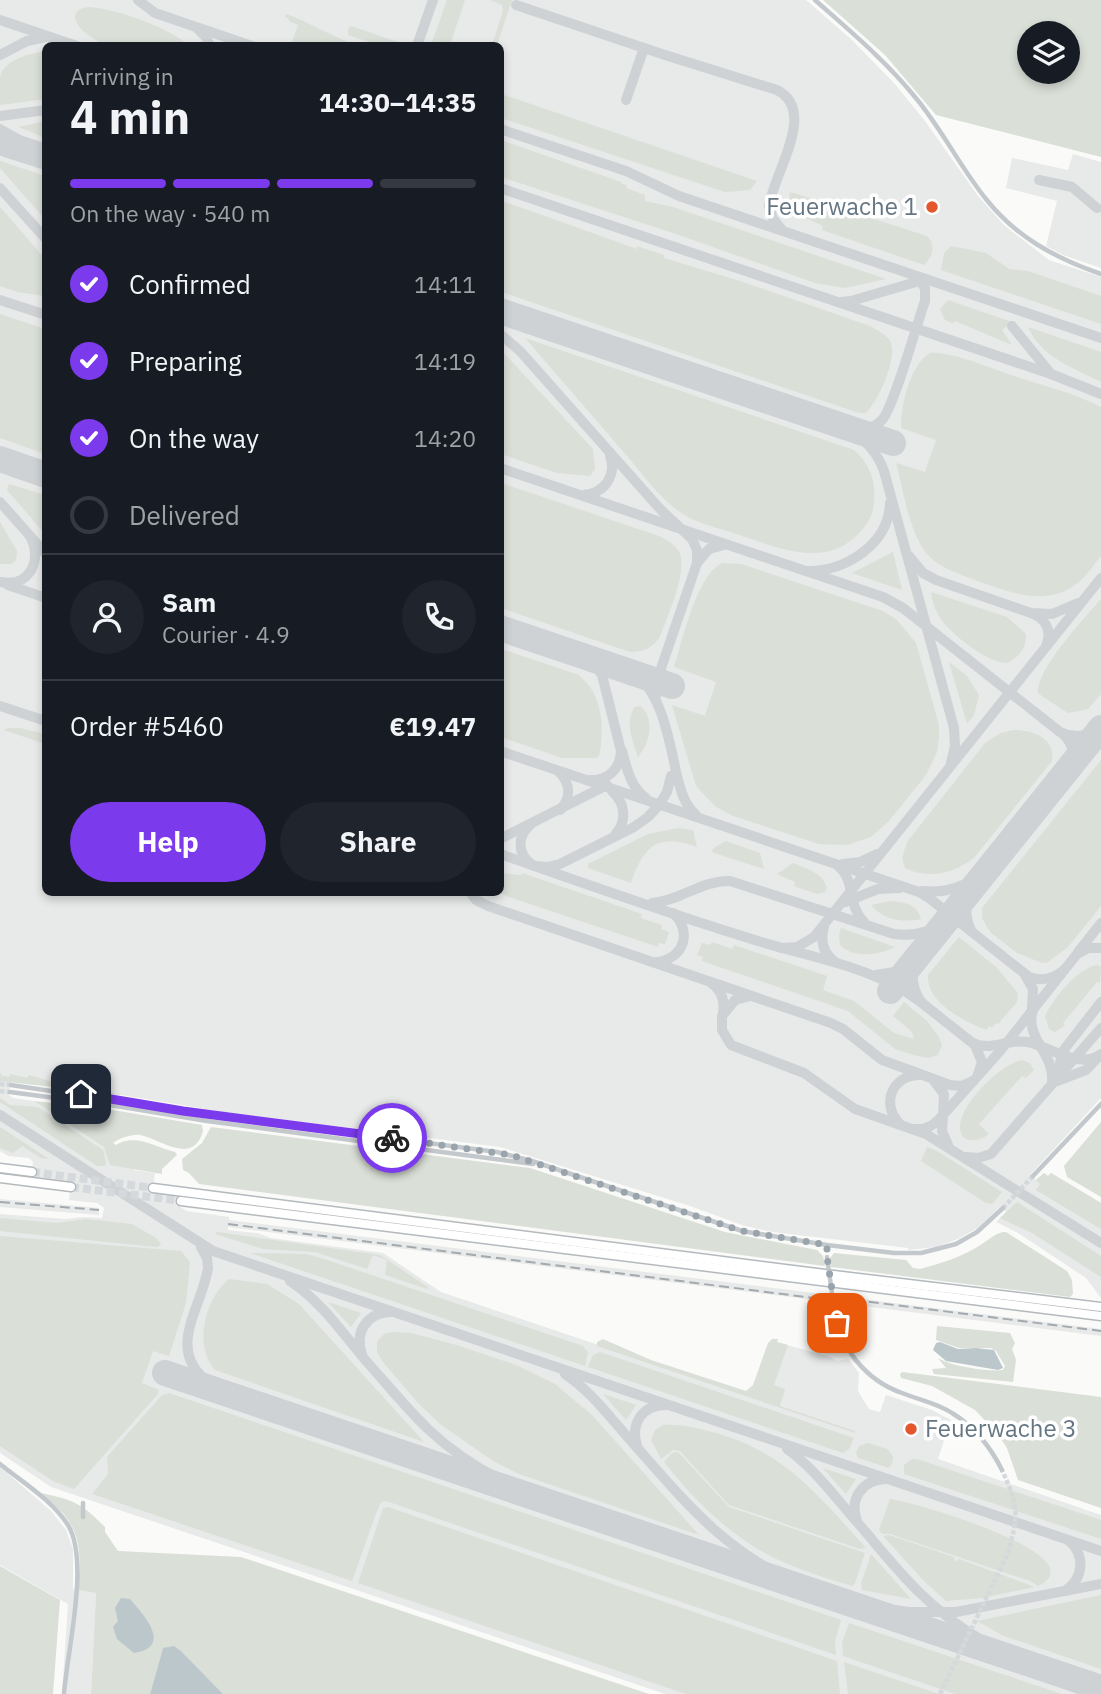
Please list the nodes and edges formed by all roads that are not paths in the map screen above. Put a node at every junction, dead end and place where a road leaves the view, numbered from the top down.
1 (815, 0) edge
2 (1101, 274) edge
3 (11, 1085) tunnel mouth
4 (10, 1092) tunnel mouth
5 (1101, 1104) edge
6 (0, 1168) edge
7 (561, 1171) junction
8 (32, 1172) tunnel mouth
9 (1032, 1177) tunnel mouth
10 (0, 1178) edge
11 (71, 1187) tunnel mouth
12 (153, 1188) tunnel mouth
13 (181, 1201) tunnel mouth
14 (1003, 1208) tunnel mouth
15 (827, 1245) junction
16 (1101, 1307) edge
17 (1101, 1316) edge
18 (0, 1464) edge
19 (1002, 1470) tunnel mouth
20 (83, 1506) dead end
21 (83, 1517) dead end
22 (64, 1694) edge

1 - 2 street
3 - 7 street
4 - 7 street
5 - 9 street
6 - 8 highway
7 - 15 street
10 - 11 highway
12 - 16 highway
13 - 17 highway
14 - 15 street
15 - 19 street, bridge
18 - 22 street
20 - 21 street

